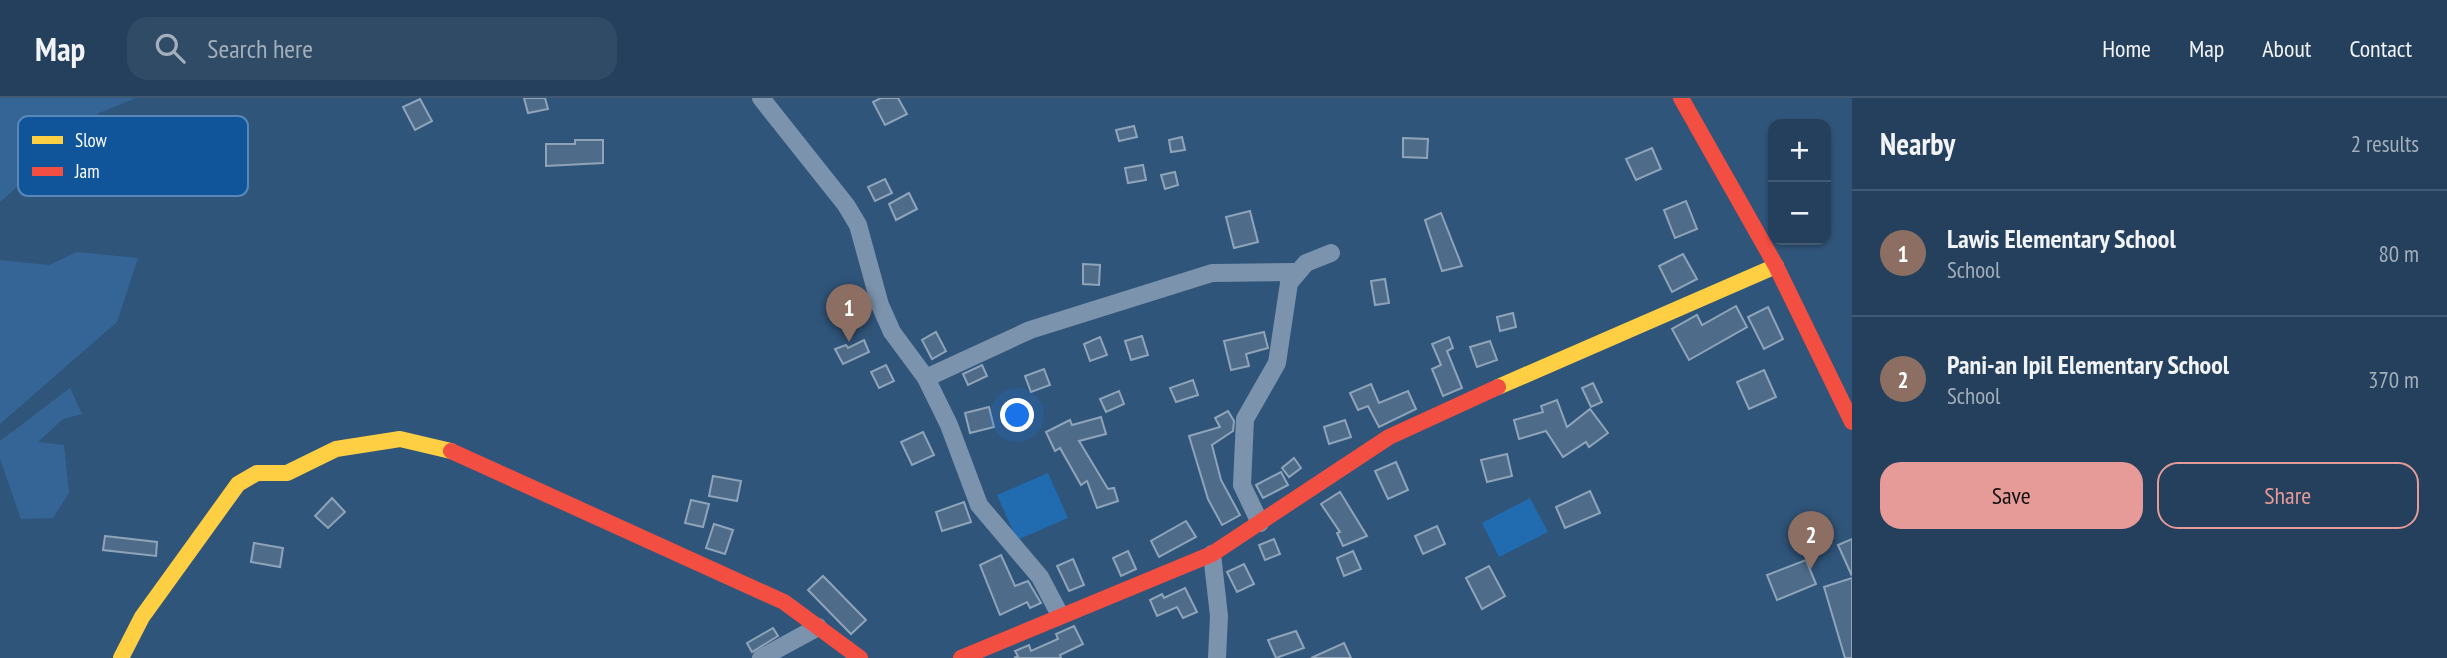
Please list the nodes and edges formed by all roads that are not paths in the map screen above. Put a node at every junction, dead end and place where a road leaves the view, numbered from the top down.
1 (761, 98) edge
2 (1681, 98) edge
3 (1331, 253) dead end
4 (1776, 266) junction
5 (1296, 272) junction
6 (926, 378) junction
7 (1852, 422) edge
8 (1260, 523) junction
9 (1212, 554) junction
10 (1060, 615) junction
11 (818, 626) junction
12 (121, 658) edge
13 (761, 658) edge
14 (860, 658) edge
15 (961, 658) edge
16 (1217, 658) edge

1 - 6 street
2 - 4 street
3 - 5 street
4 - 7 street
4 - 8 street
5 - 6 street
5 - 8 street
6 - 10 street
8 - 9 street
9 - 10 street
9 - 16 street
10 - 15 street
11 - 12 street
11 - 13 street
11 - 14 street

